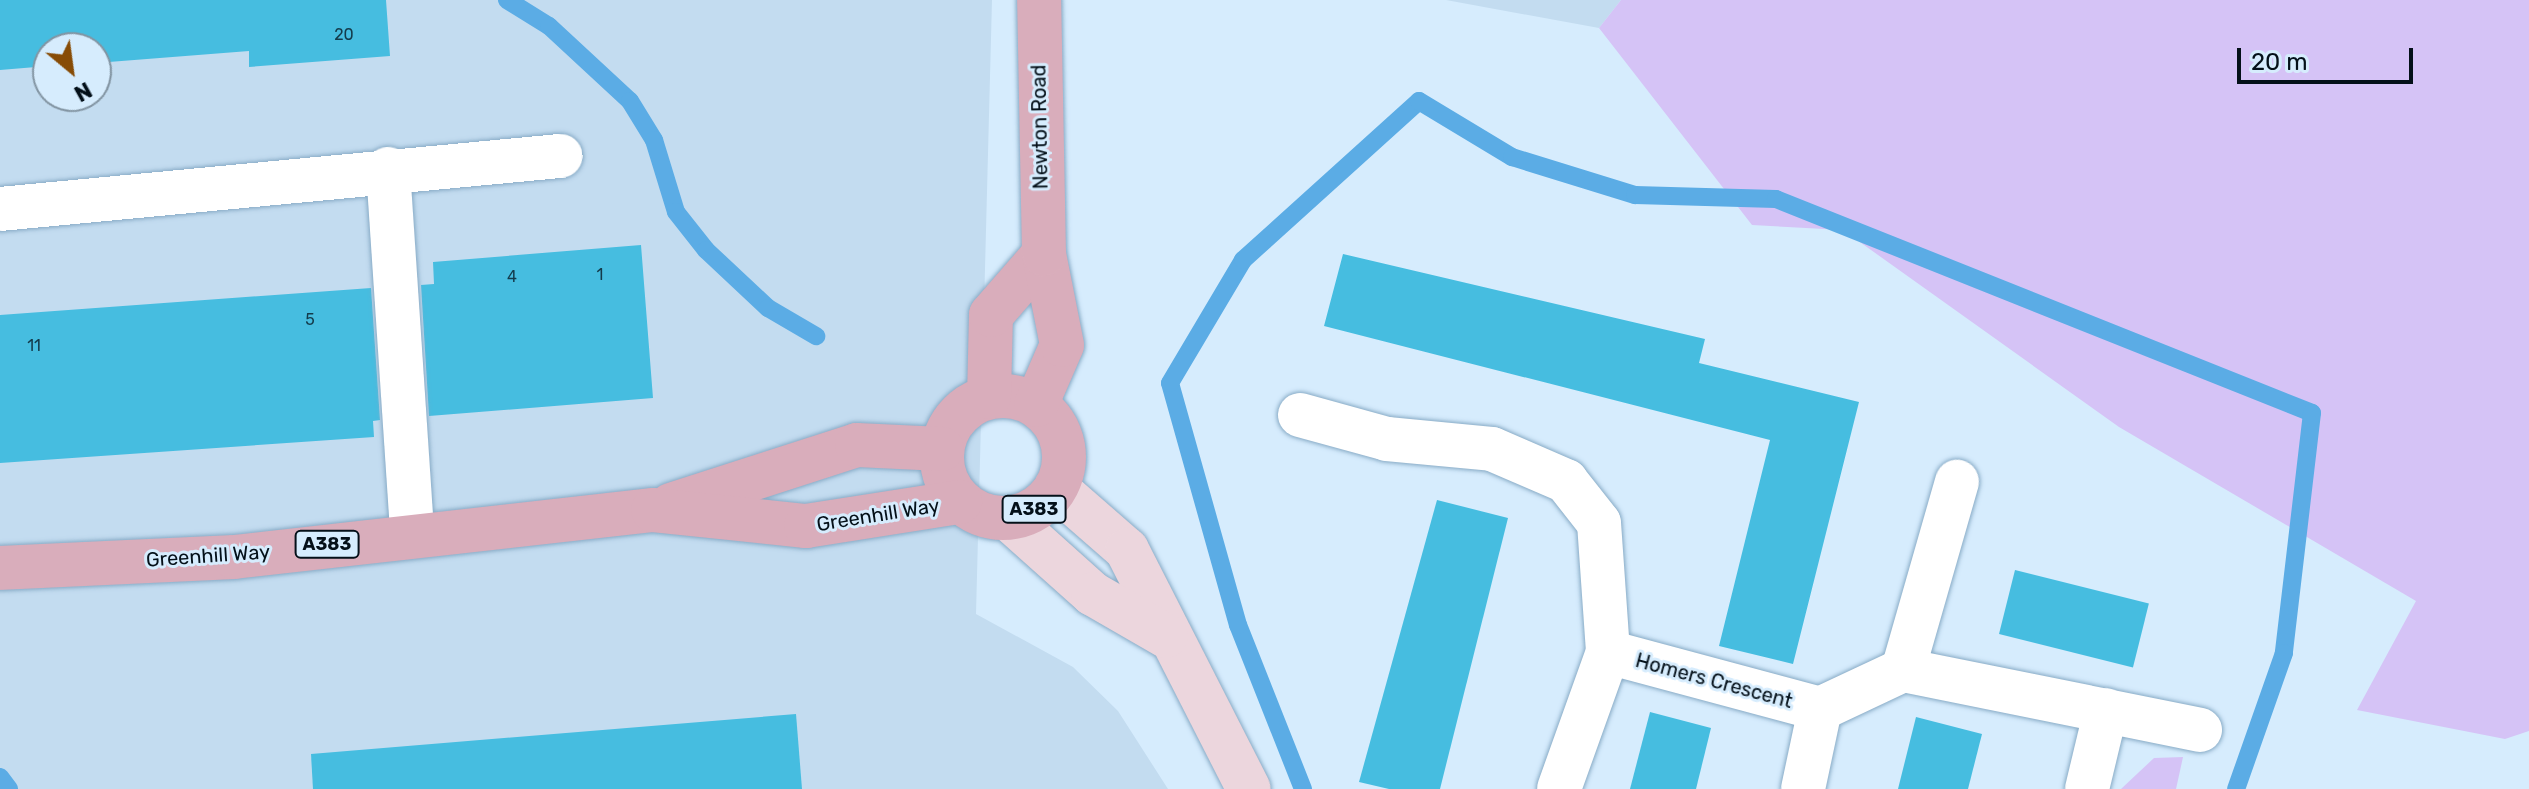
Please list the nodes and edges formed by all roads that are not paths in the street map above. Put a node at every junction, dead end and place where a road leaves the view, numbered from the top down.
1 (1039, 0) edge
2 (560, 156) dead end
3 (388, 169) junction
4 (0, 209) edge
5 (1044, 254) junction
6 (989, 397) junction
7 (1036, 405) junction
8 (1300, 415) dead end
9 (942, 449) junction
10 (1957, 482) dead end
11 (1056, 488) junction
12 (960, 502) junction
13 (653, 510) junction
14 (1009, 519) junction
15 (412, 533) junction
16 (0, 568) edge
17 (1166, 636) junction
18 (1608, 652) junction
19 (1903, 670) junction
20 (1820, 709) junction
21 (2106, 710) junction
22 (2200, 730) dead end
23 (1249, 789) edge
24 (1559, 789) edge
25 (1803, 789) edge
26 (2087, 789) edge

1 - 5 main road, Newton Road
2 - 3 street
3 - 4 street
3 - 15 street
5 - 6 main road
5 - 7 main road, Newton Road
6 - 7 main road
6 - 9 main road
7 - 11 main road, A383
8 - 18 street, Homers Crescent
9 - 12 main road
9 - 13 main road, Greenhill Way / A383
10 - 19 street
11 - 14 main road, A383
11 - 17 main road
12 - 13 main road, Greenhill Way / A383
12 - 14 main road, A383
13 - 15 main road, Greenhill Way / A383
14 - 17 main road
15 - 16 main road, Greenhill Way / A383
17 - 23 main road
18 - 20 street, Homers Crescent
18 - 24 street, Homers Crescent
19 - 20 street, Homers Crescent
19 - 21 street
20 - 25 street, Homers Crescent
21 - 22 street
21 - 26 street

